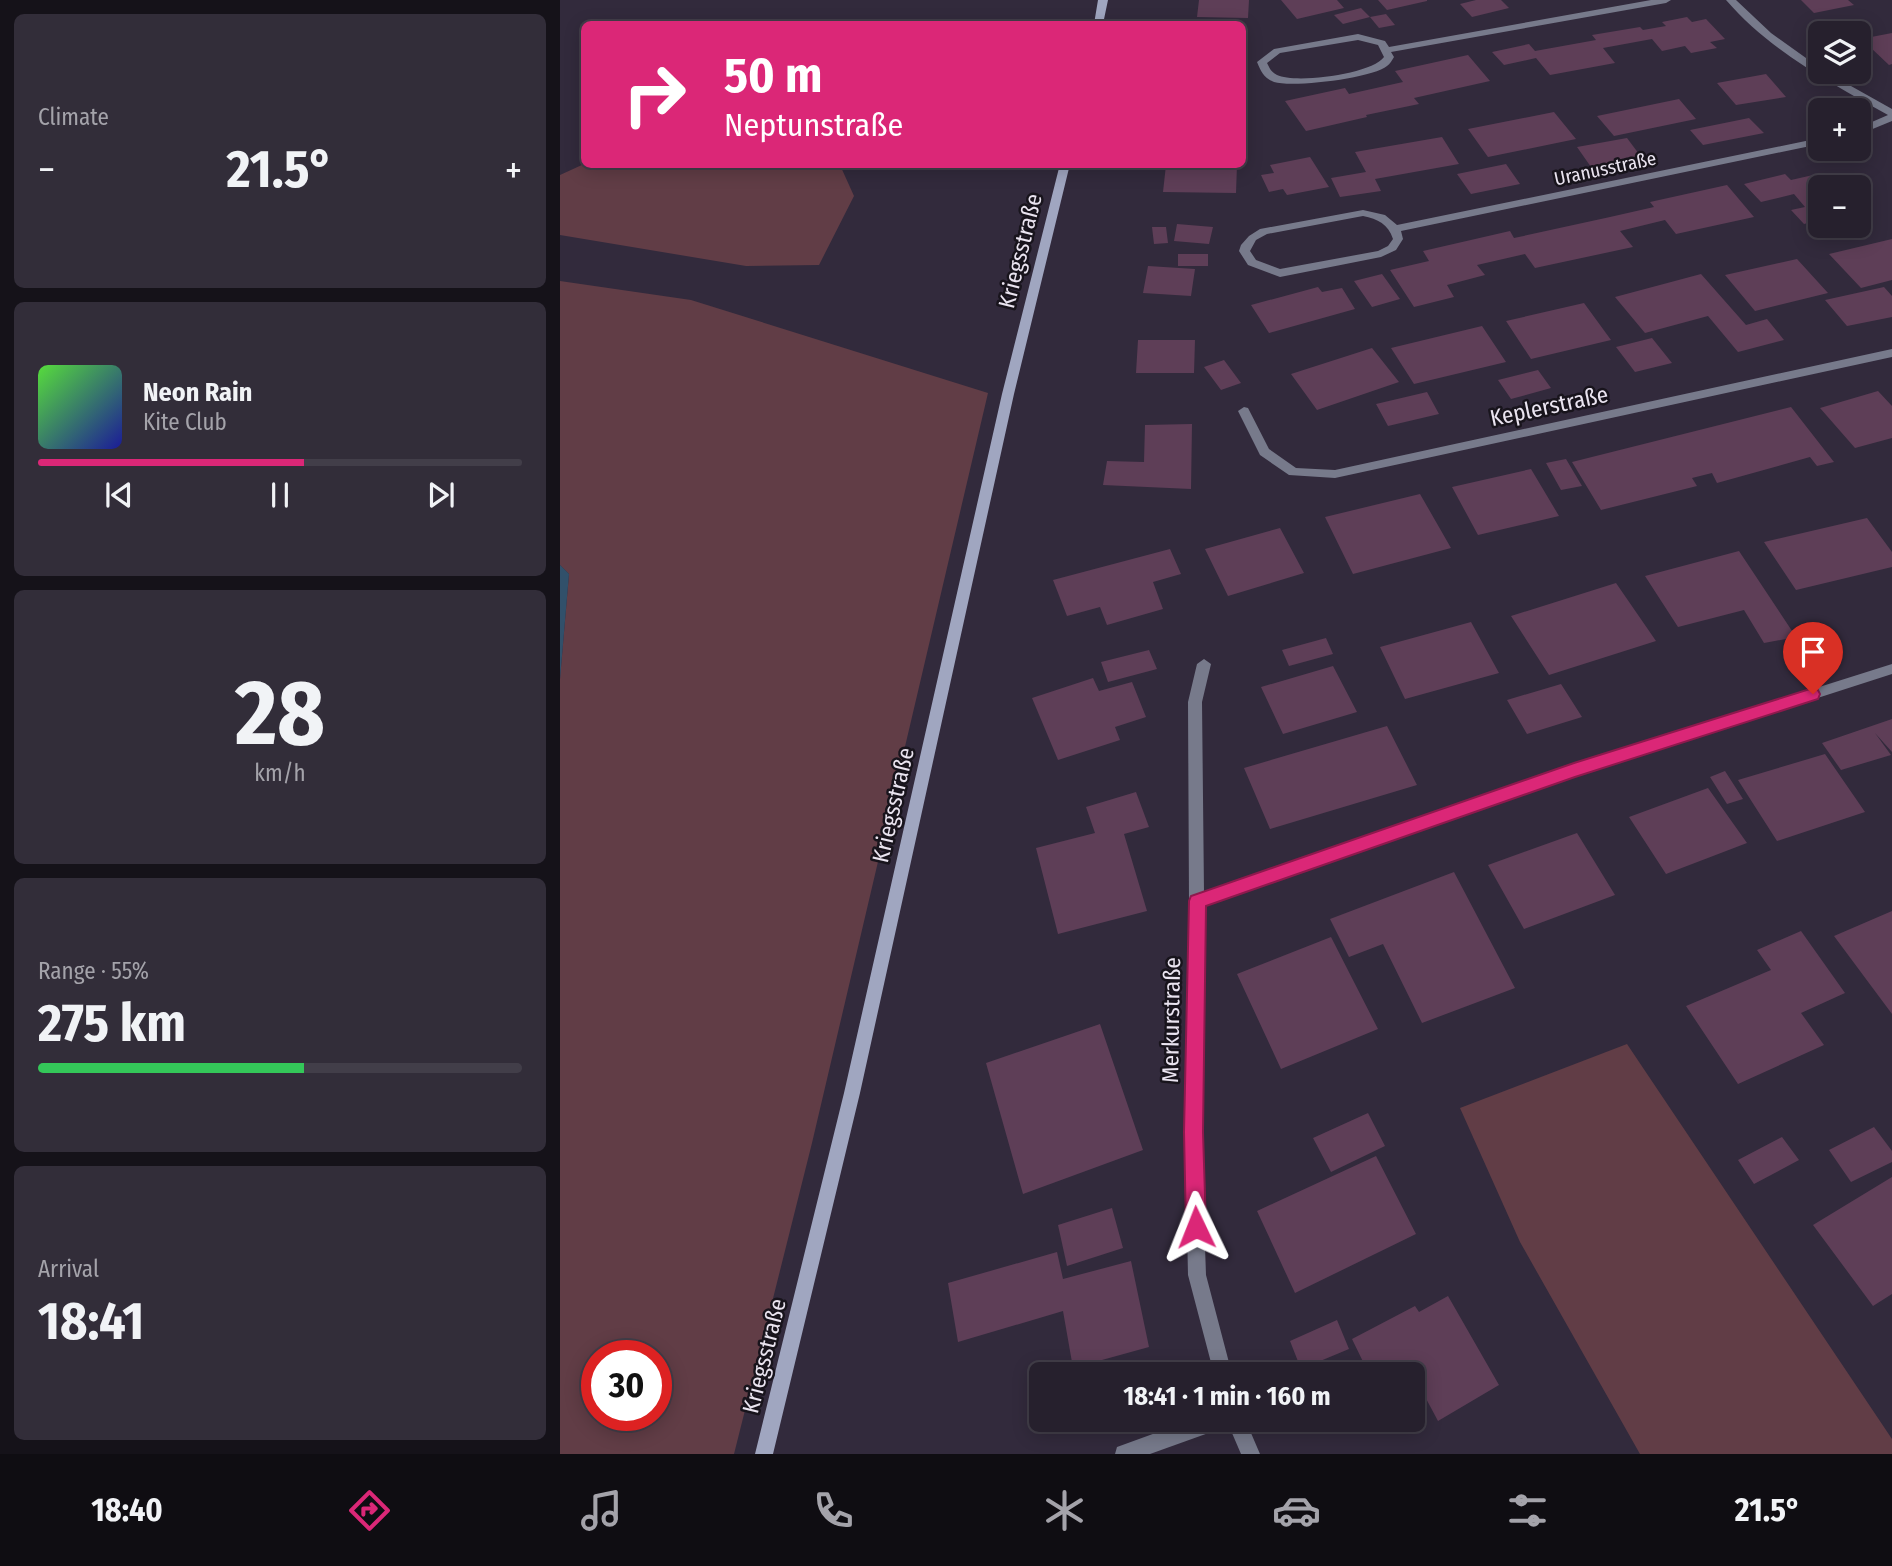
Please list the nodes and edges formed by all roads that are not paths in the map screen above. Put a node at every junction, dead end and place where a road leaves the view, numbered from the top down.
1 (1103, 0) edge
2 (1666, 0) edge
3 (1731, 0) edge
4 (1099, 21) edge
5 (1388, 50) junction
6 (1892, 115) edge
7 (1871, 126) edge
8 (1808, 143) edge
9 (1064, 168) edge
10 (1396, 229) junction
11 (1892, 353) edge
12 (1244, 411) dead end
13 (1204, 664) dead end
14 (1892, 669) edge
15 (1197, 901) junction
16 (1220, 1362) edge
17 (1185, 1432) edge
18 (1242, 1432) edge
19 (764, 1454) edge
20 (1124, 1454) edge
21 (1251, 1454) edge

1 - 4 main road
2 - 5 street
3 - 6 street
5 - 5 street
6 - 7 street
8 - 10 street, Uranusstraße
9 - 19 main road, Kriegsstraße
10 - 10 street
11 - 12 street, Keplerstraße
13 - 15 street, Merkurstraße
14 - 15 street
15 - 16 street, Merkurstraße
17 - 20 street
18 - 21 street

